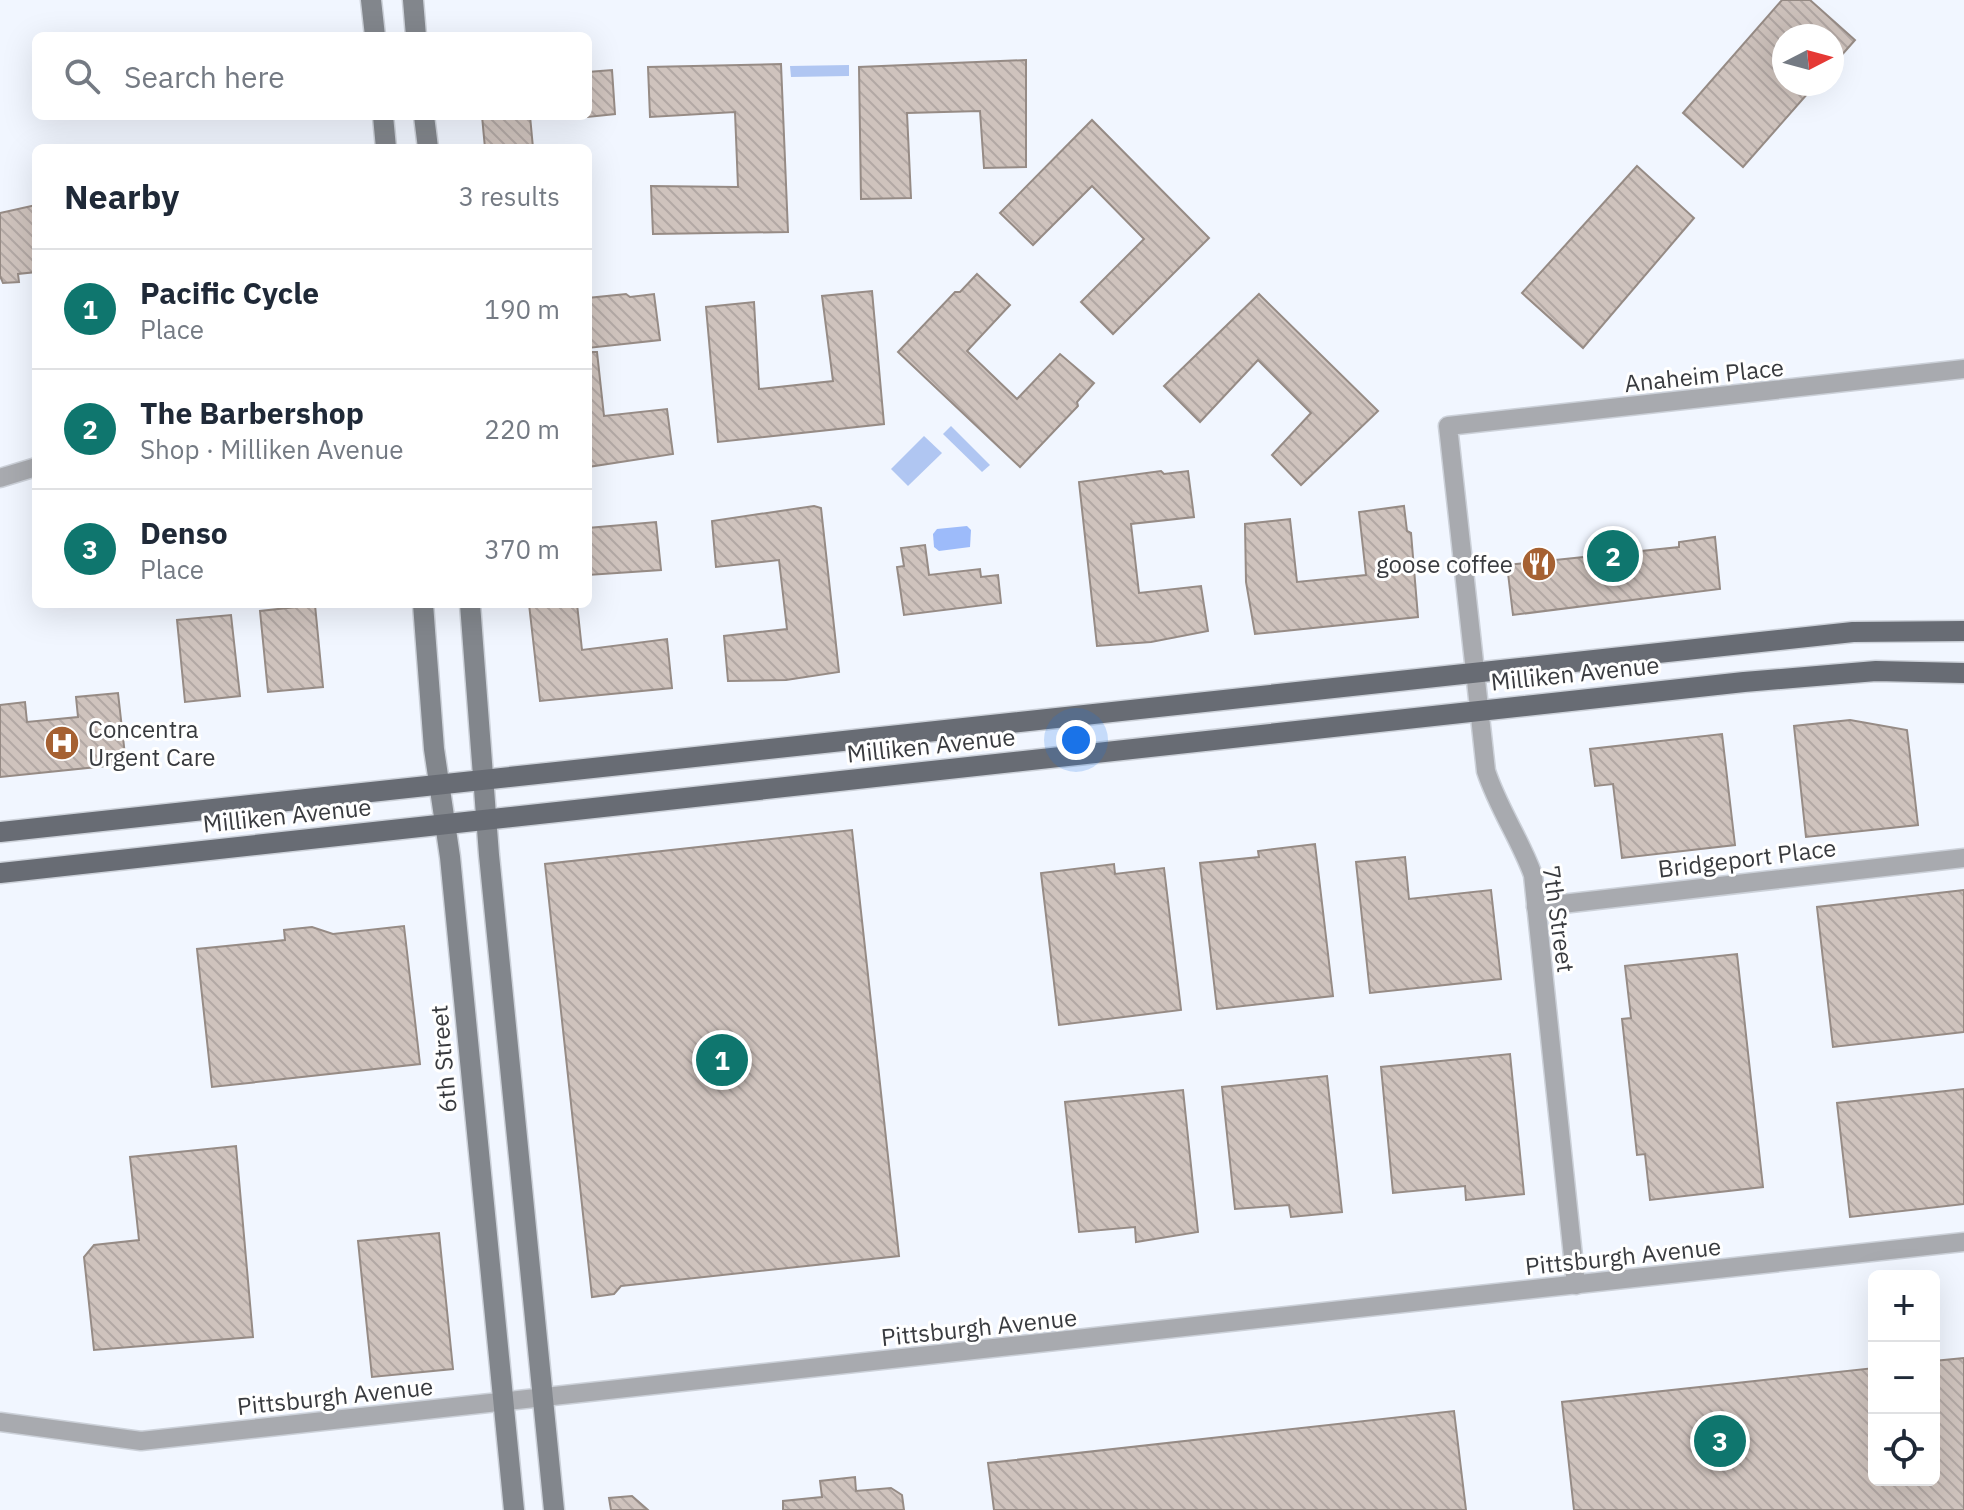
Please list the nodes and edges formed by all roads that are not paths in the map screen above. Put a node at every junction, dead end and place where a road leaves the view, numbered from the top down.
1 (371, 0) edge
2 (413, 0) edge
3 (375, 32) edge
4 (416, 32) edge
5 (383, 120) edge
6 (424, 120) edge
7 (386, 144) edge
8 (428, 144) edge
9 (1964, 369) edge
10 (1448, 426) joint
11 (32, 468) edge
12 (0, 478) edge
13 (423, 608) edge
14 (470, 608) edge
15 (1964, 631) edge
16 (1477, 673) junction
17 (1964, 673) edge
18 (1482, 709) junction
19 (483, 779) junction
20 (439, 783) junction
21 (486, 819) junction
22 (444, 823) junction
23 (0, 832) edge
24 (1964, 858) edge
25 (0, 873) edge
26 (1536, 907) junction
27 (1964, 1242) edge
28 (1576, 1285) junction
29 (542, 1399) junction
30 (501, 1403) junction
31 (0, 1422) edge
32 (514, 1510) edge
33 (554, 1510) edge

1 - 3 main road
2 - 4 main road
5 - 7 main road
6 - 8 main road
9 - 10 street, Anaheim Place
10 - 16 street, 7th Street
11 - 12 street
13 - 20 main road, 6th Street
14 - 19 main road
15 - 16 main road, Milliken Avenue
16 - 18 street, 7th Street
16 - 19 main road, Milliken Avenue
17 - 18 main road, Milliken Avenue
18 - 21 main road, Milliken Avenue
18 - 26 street, 7th Street
19 - 20 main road, Milliken Avenue
19 - 21 main road
20 - 22 main road, 6th Street
20 - 23 main road, Milliken Avenue
21 - 22 main road, Milliken Avenue
21 - 29 main road
22 - 25 main road, Milliken Avenue
22 - 30 main road, 6th Street
24 - 26 street, Bridgeport Place
26 - 28 street, 7th Street
27 - 28 street, Pittsburgh Avenue
28 - 29 street, Pittsburgh Avenue
29 - 30 street, Pittsburgh Avenue
29 - 33 main road
30 - 31 street, Pittsburgh Avenue
30 - 32 main road, 6th Street

